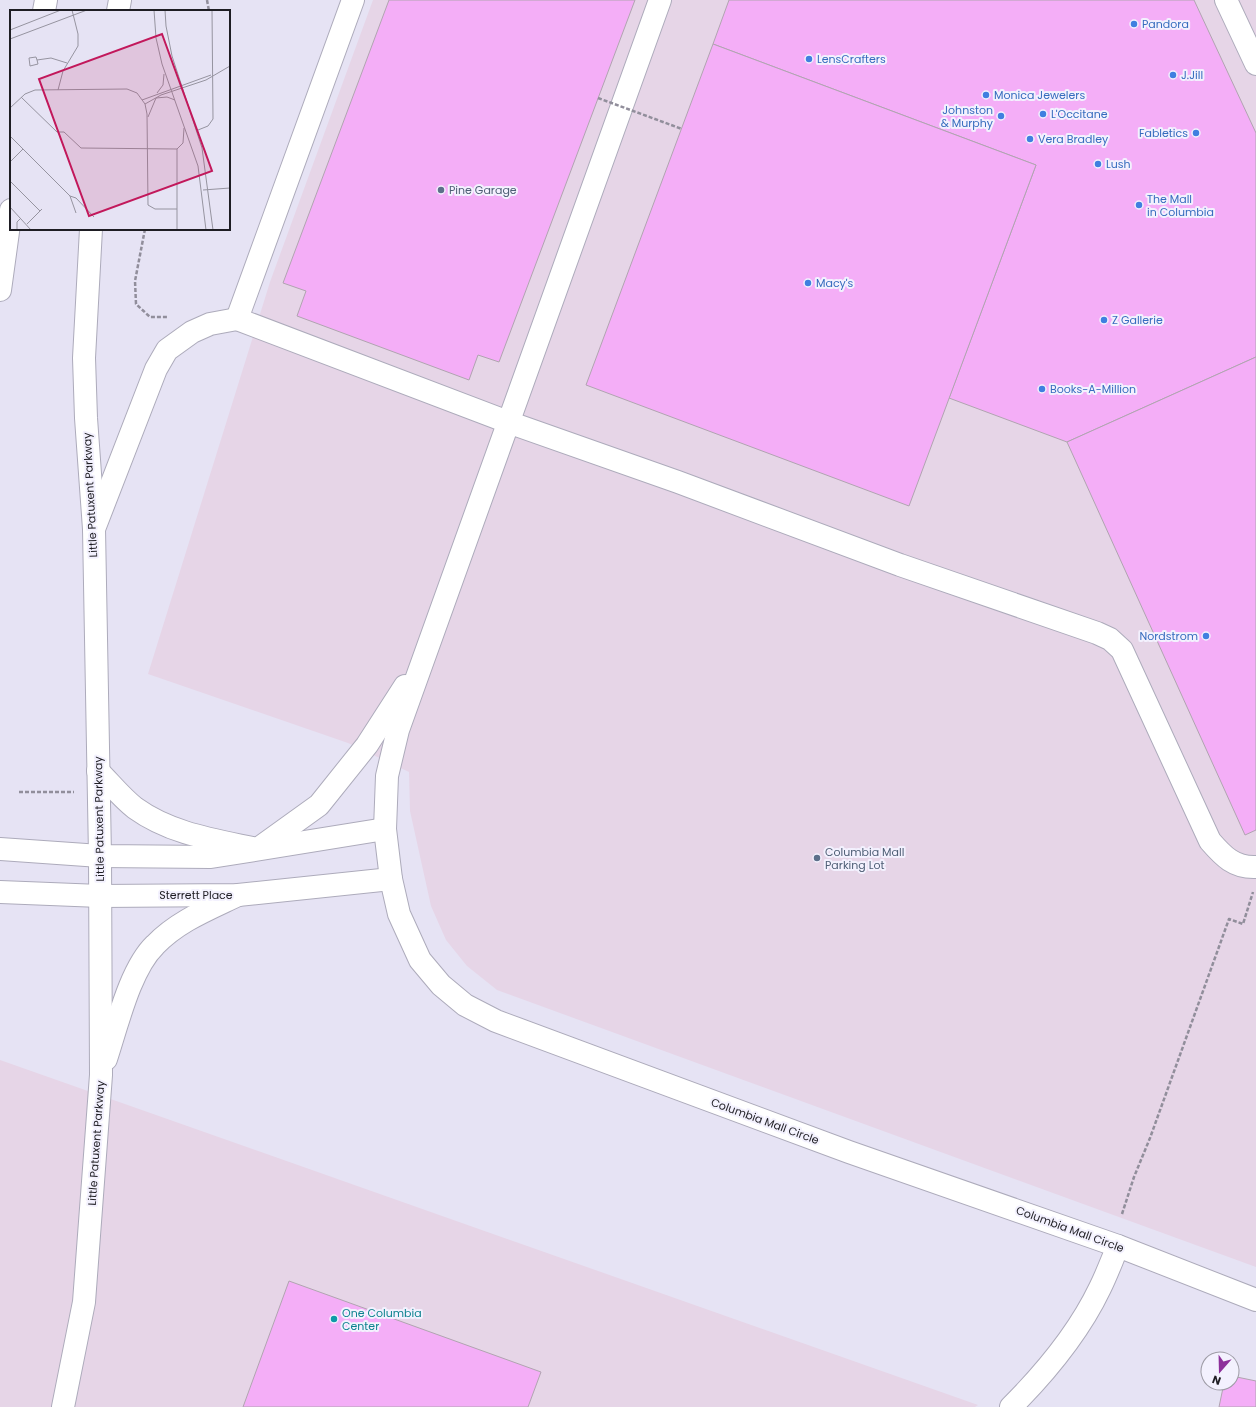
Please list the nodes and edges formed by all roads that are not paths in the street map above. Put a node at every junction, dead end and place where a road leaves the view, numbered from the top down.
1 (46, 0) edge
2 (120, 0) edge
3 (353, 0) edge
4 (660, 0) edge
5 (1226, 0) edge
6 (44, 10) edge
7 (118, 10) edge
8 (1256, 64) edge
9 (10, 217) edge
10 (91, 230) edge
11 (0, 290) edge
12 (237, 319) junction
13 (508, 422) junction
14 (94, 530) junction
15 (429, 648) junction
16 (98, 771) junction
17 (385, 829) junction
18 (0, 849) edge
19 (257, 849) junction
20 (100, 856) junction
21 (1255, 877) edge
22 (391, 879) junction
23 (0, 892) edge
24 (238, 895) junction
25 (100, 896) junction
26 (101, 1076) junction
27 (1118, 1246) junction
28 (1256, 1300) edge
29 (63, 1407) edge
30 (1011, 1407) edge

1 - 6 street
2 - 7 street
3 - 12 street
4 - 13 street
5 - 8 street
9 - 11 street
10 - 14 street, Little Patuxent Parkway
12 - 13 street
12 - 14 street
13 - 15 street
13 - 21 street
14 - 16 street, Little Patuxent Parkway
15 - 17 street, Columbia Mall Circle
15 - 19 street
16 - 19 street
16 - 20 street, Little Patuxent Parkway
17 - 19 street
17 - 22 street, Columbia Mall Circle
18 - 20 street
19 - 20 street
20 - 25 street, Little Patuxent Parkway
22 - 24 street, Sterrett Place
22 - 27 street, Columbia Mall Circle
23 - 25 street, Sterrett Place
24 - 25 street, Sterrett Place
24 - 26 street
25 - 26 street, Little Patuxent Parkway
26 - 29 street, Little Patuxent Parkway
27 - 28 street, Columbia Mall Circle
27 - 30 street

